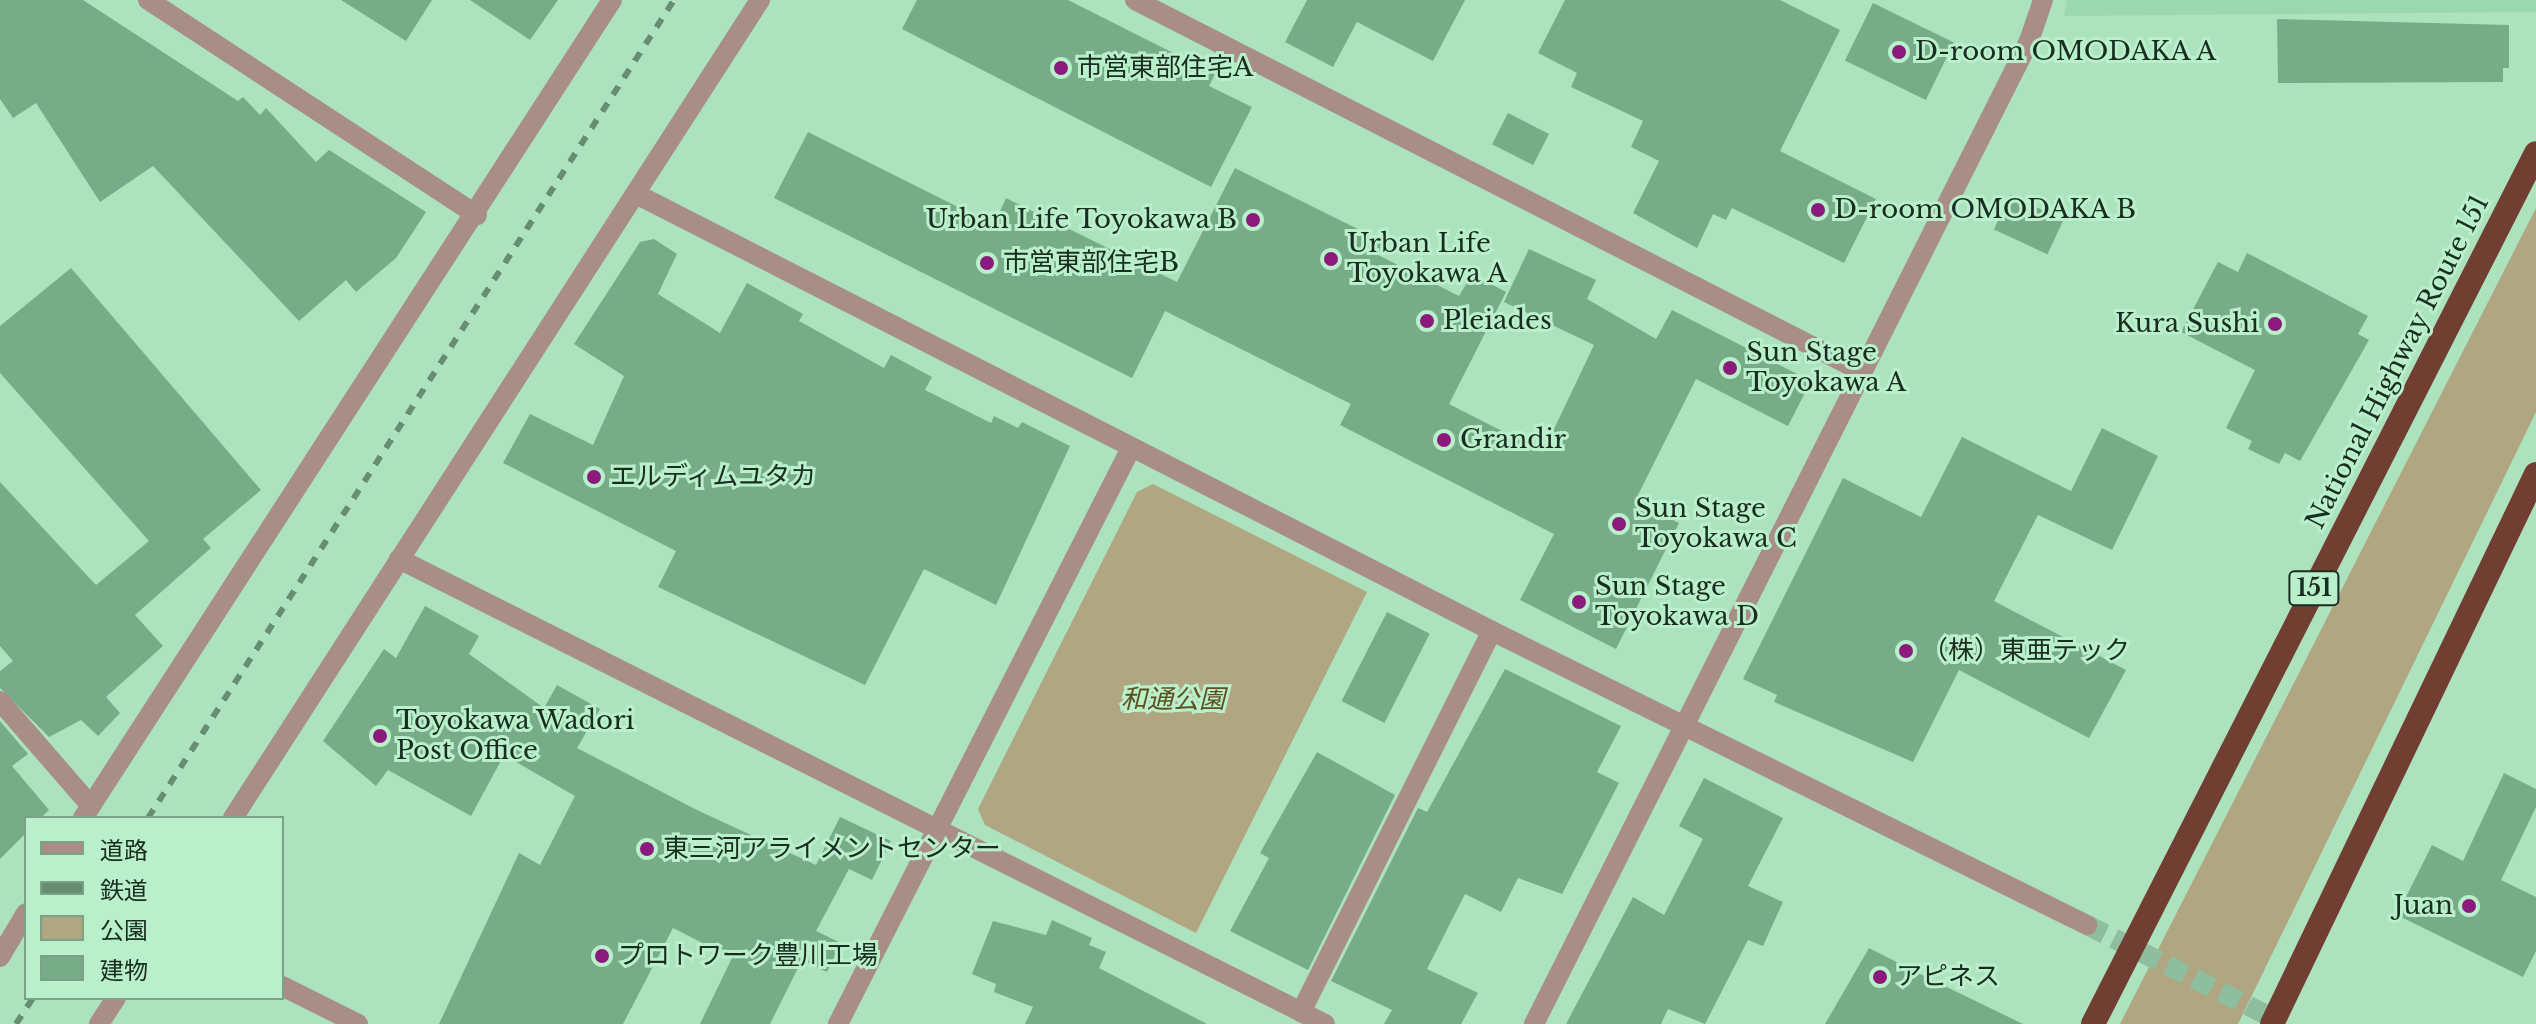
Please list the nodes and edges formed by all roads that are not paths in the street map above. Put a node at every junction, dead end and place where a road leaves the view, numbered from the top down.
1 (148, 0) edge
2 (612, 0) edge
3 (760, 0) edge
4 (1135, 0) edge
5 (2038, 2) edge
6 (2536, 153) edge
7 (636, 194) junction
8 (477, 215) junction
9 (1861, 371) junction
10 (1131, 448) junction
11 (2536, 474) edge
12 (399, 559) junction
13 (1492, 631) junction
14 (0, 701) edge
15 (1683, 725) junction
16 (87, 812) edge
17 (234, 816) edge
18 (939, 828) junction
19 (24, 916) edge
20 (2087, 925) tunnel mouth
21 (0, 957) edge
22 (284, 987) edge
23 (115, 1000) edge
24 (1301, 1012) junction
25 (99, 1024) edge
26 (358, 1024) edge
27 (838, 1024) edge
28 (1325, 1024) edge
29 (1534, 1024) edge
30 (2093, 1024) edge
31 (2272, 1024) edge

1 - 8 street
2 - 8 street
3 - 7 street
4 - 9 street
5 - 9 street
6 - 30 highway, National Highway Route 151 / 151
7 - 10 street
7 - 12 street
8 - 16 street
9 - 15 street
10 - 13 street
10 - 18 street
11 - 31 highway
12 - 17 street
12 - 18 street
13 - 15 street
13 - 24 street
14 - 16 street
15 - 20 street
15 - 29 street
18 - 24 street
18 - 27 street
19 - 21 street
22 - 26 street
23 - 25 street
24 - 28 street

